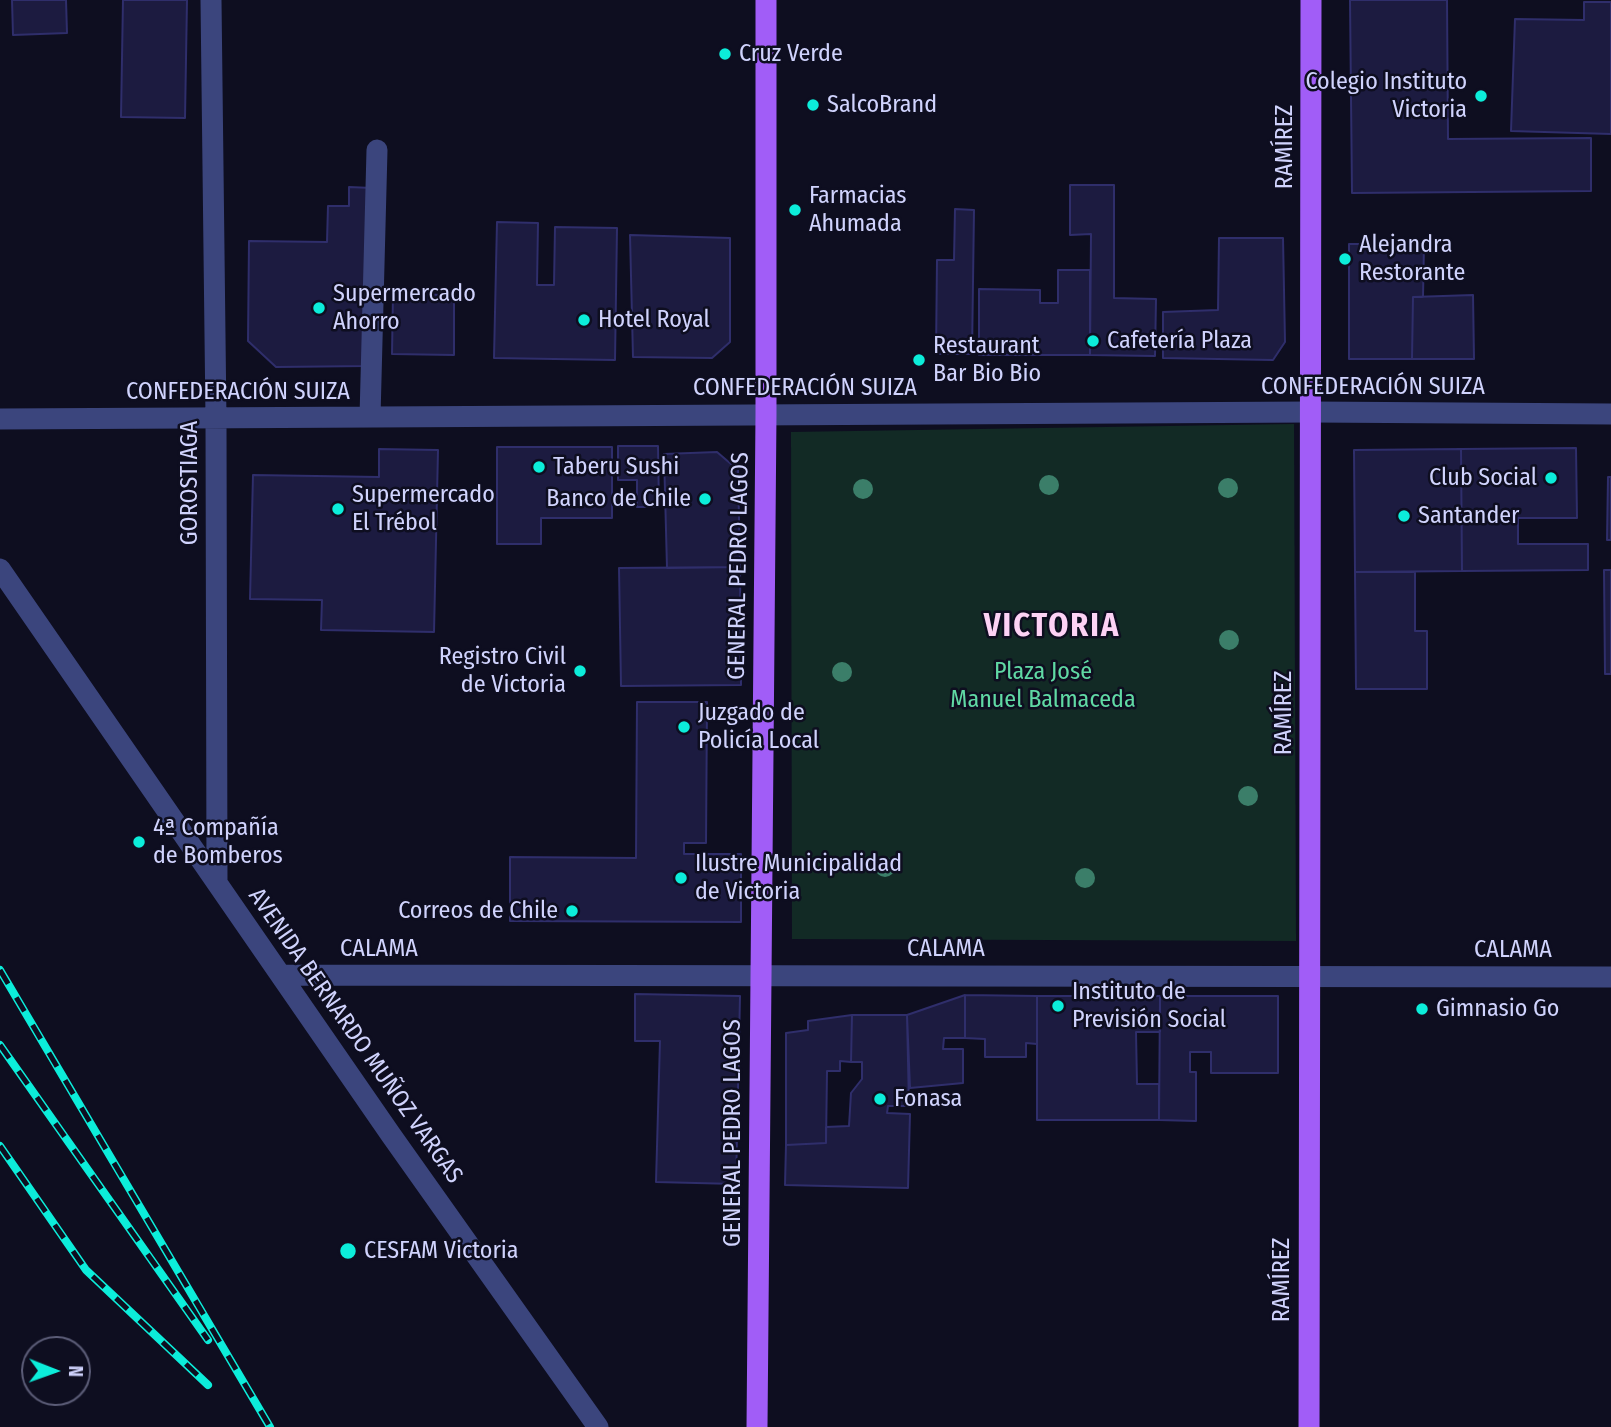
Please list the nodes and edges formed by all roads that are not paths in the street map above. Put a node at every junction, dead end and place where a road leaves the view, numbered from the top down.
1 (211, 0) edge
2 (766, 0) edge
3 (1311, 0) edge
4 (376, 150) dead end
5 (1312, 412) junction
6 (766, 414) junction
7 (1611, 414) edge
8 (370, 418) junction
9 (0, 419) edge
10 (216, 419) junction
11 (0, 569) edge
12 (217, 882) junction
13 (281, 975) junction
14 (761, 975) junction
15 (1309, 976) junction
16 (1611, 977) edge
17 (598, 1427) edge
18 (757, 1427) edge
19 (1309, 1427) edge

1 - 10 street, GOROSTIAGA
2 - 6 main road, GENERAL PEDRO LAGOS
3 - 5 main road, RAMÍREZ
4 - 8 street
5 - 6 street, CONFEDERACIÓN SUIZA
5 - 7 street, CONFEDERACIÓN SUIZA
5 - 15 main road, RAMÍREZ
6 - 8 street, CONFEDERACIÓN SUIZA
6 - 14 main road, GENERAL PEDRO LAGOS
8 - 10 street, CONFEDERACIÓN SUIZA
9 - 10 street, CONFEDERACIÓN SUIZA
10 - 12 street, GOROSTIAGA
11 - 12 street, AVENIDA BERNARDO MUÑOZ VARGAS
12 - 13 street, AVENIDA BERNARDO MUÑOZ VARGAS
13 - 14 street, CALAMA
13 - 17 street, AVENIDA BERNARDO MUÑOZ VARGAS
14 - 15 street, CALAMA
14 - 18 main road, GENERAL PEDRO LAGOS
15 - 16 street, CALAMA
15 - 19 main road, RAMÍREZ

